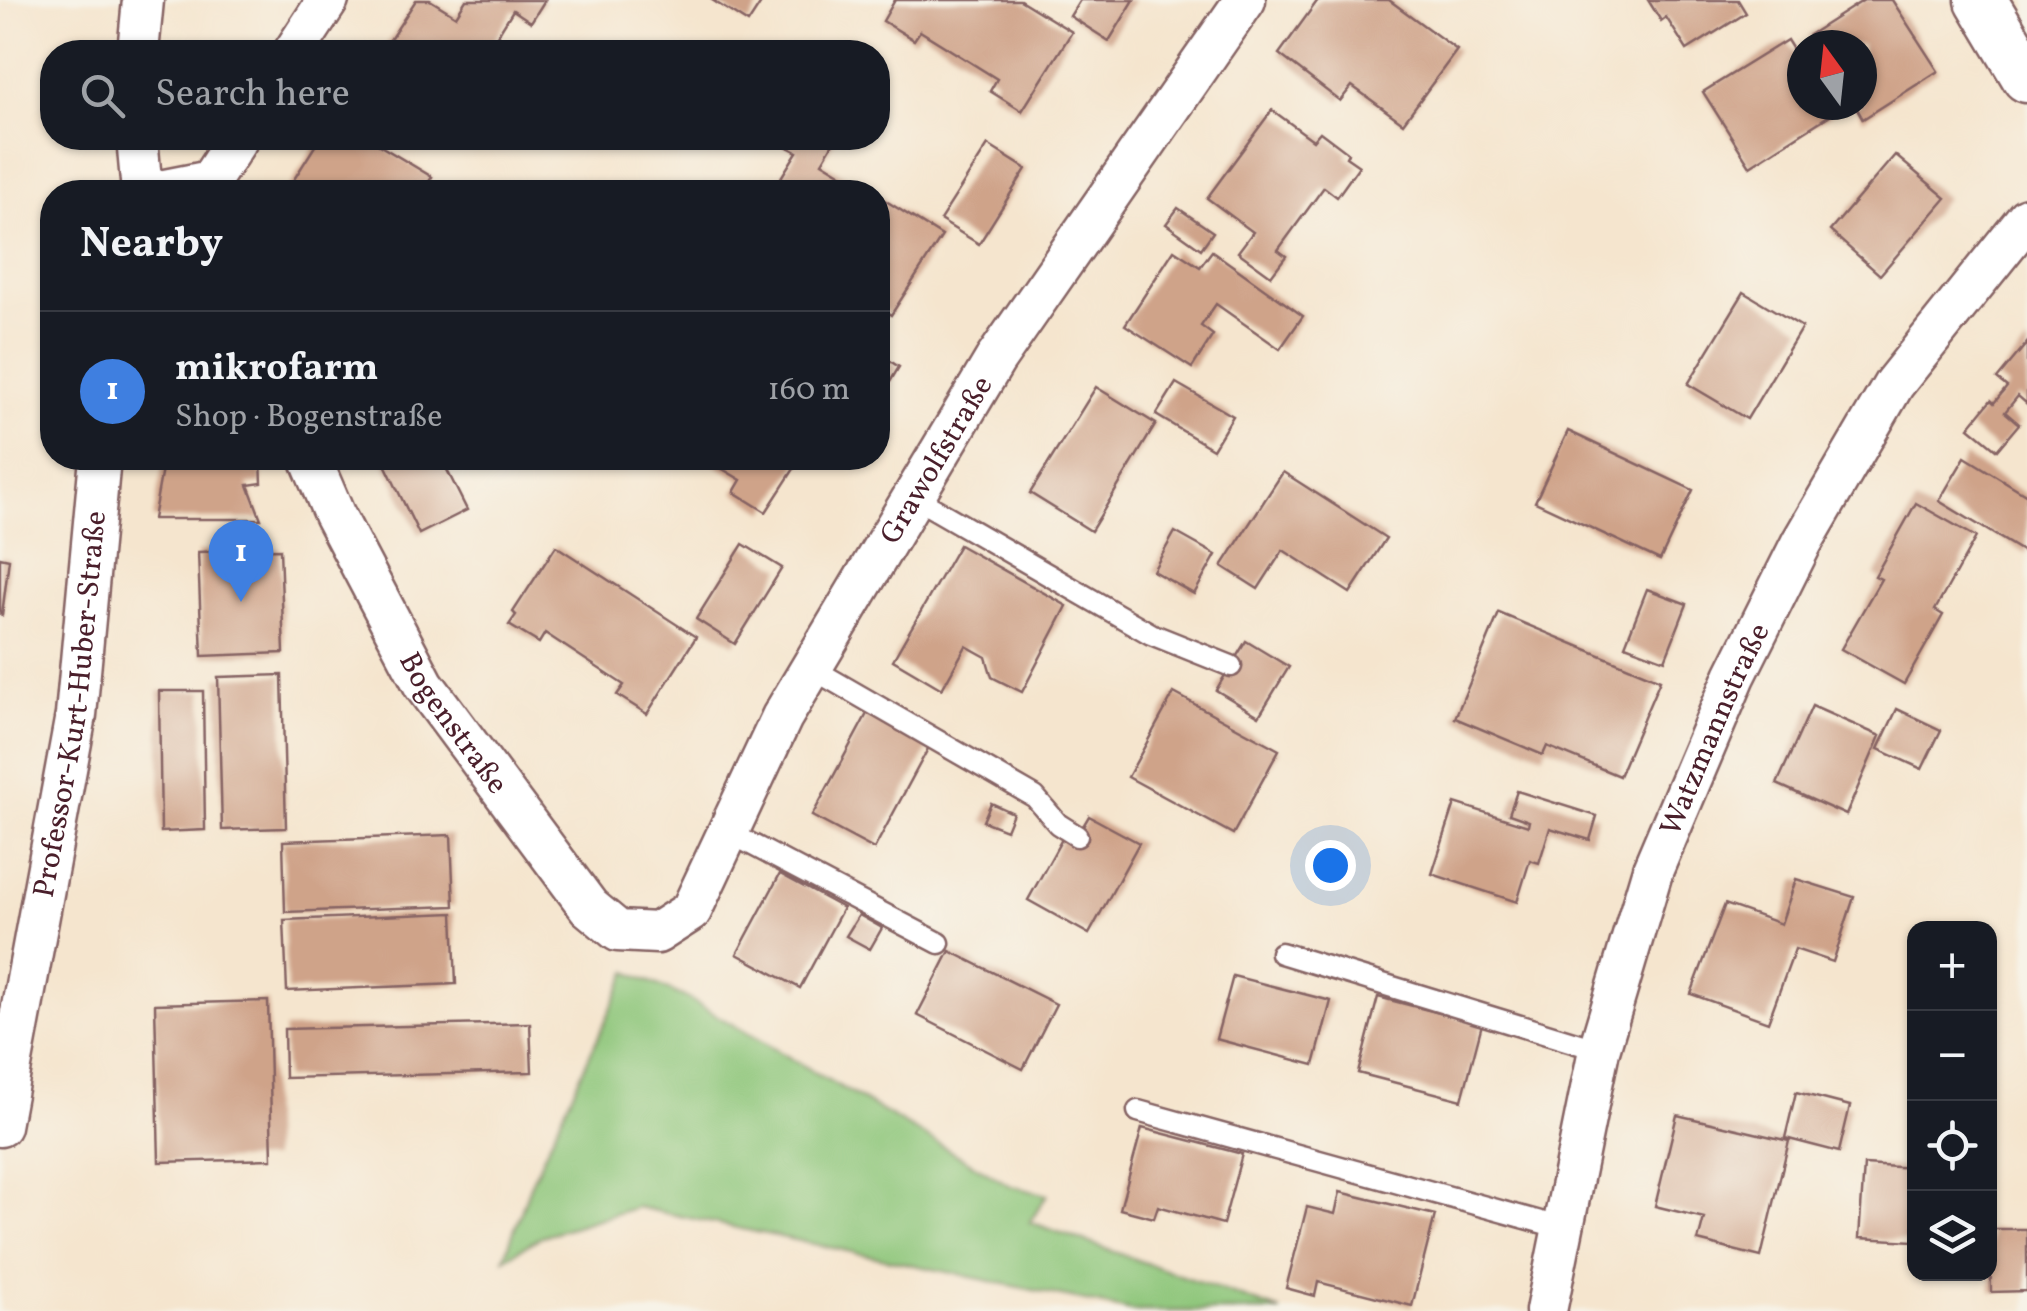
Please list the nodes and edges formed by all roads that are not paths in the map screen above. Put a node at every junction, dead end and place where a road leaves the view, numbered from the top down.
1 (142, 0) edge
2 (328, 0) edge
3 (1245, 0) edge
4 (1982, 0) edge
5 (139, 40) edge
6 (302, 40) edge
7 (2027, 76) edge
8 (138, 150) edge
9 (232, 150) edge
10 (141, 180) edge
11 (216, 180) edge
12 (2027, 218) edge
13 (99, 470) edge
14 (315, 470) edge
15 (912, 496) junction
16 (1230, 666) dead end
17 (813, 670) junction
18 (728, 832) junction
19 (1078, 836) dead end
20 (657, 933) joint
21 (939, 943) dead end
22 (1281, 953) dead end
23 (1599, 1050) junction
24 (1138, 1110) dead end
25 (0, 1126) edge
26 (1562, 1228) junction
27 (1546, 1310) edge

1 - 5 street
2 - 6 street
3 - 15 street, Grawolfstraße
4 - 7 street
8 - 10 street
9 - 11 street
12 - 23 street, Watzmannstraße
13 - 25 street, Professor-Kurt-Huber-Straße
14 - 20 street, Bogenstraße
15 - 16 lane
15 - 17 street, Grawolfstraße
17 - 18 street, Grawolfstraße
17 - 19 lane
18 - 20 street, Grawolfstraße
18 - 21 lane
22 - 23 lane
23 - 26 street, Watzmannstraße
24 - 26 lane
26 - 27 street, Watzmannstraße

